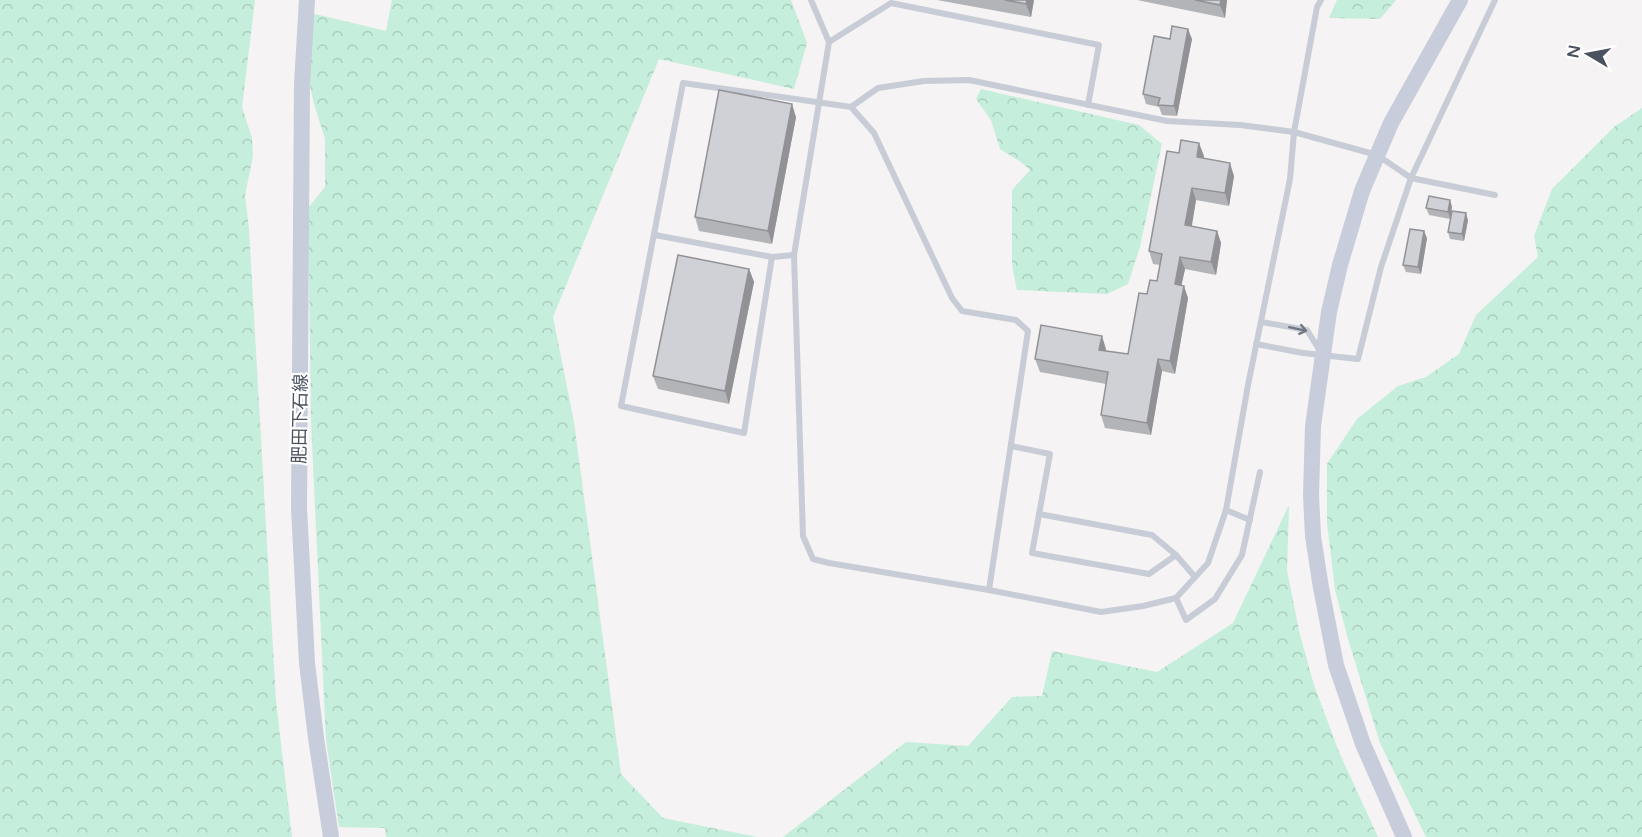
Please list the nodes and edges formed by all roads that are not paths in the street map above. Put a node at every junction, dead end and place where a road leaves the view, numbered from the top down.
1 (307, 0) edge
2 (811, 0) edge
3 (1321, 0) edge
4 (1460, 0) edge
5 (1495, 0) edge
6 (830, 42) junction
7 (820, 102) junction
8 (1088, 105) junction
9 (851, 107) junction
10 (1294, 132) junction
11 (1377, 155) junction
12 (1411, 178) junction
13 (1495, 195) dead end
14 (655, 235) junction
15 (794, 255) junction
16 (772, 257) junction
17 (1260, 322) junction
18 (1256, 344) junction
19 (1322, 354) junction
20 (1011, 446) junction
21 (1260, 472) dead end
22 (1226, 510) junction
23 (1039, 514) junction
24 (1250, 520) junction
25 (1176, 555) junction
26 (1195, 577) junction
27 (989, 590) junction
28 (1176, 598) junction
29 (331, 837) edge
30 (1404, 837) edge

1 - 29 street, 肥田下石線
2 - 6 lane
3 - 10 lane
4 - 11 street
5 - 12 lane
6 - 7 lane
6 - 8 lane
7 - 9 lane
7 - 14 lane
7 - 15 lane
8 - 9 lane
8 - 10 lane
9 - 20 lane
10 - 11 lane
10 - 17 lane
11 - 12 lane
11 - 19 street
12 - 13 lane
12 - 19 lane
14 - 16 lane
14 - 16 lane
15 - 16 lane
15 - 27 lane
17 - 18 lane
17 -> 19 lane
18 - 19 lane
18 - 22 lane
19 - 30 street
20 - 23 lane
20 - 27 lane
21 - 24 lane
22 - 24 lane
22 - 26 lane
23 - 25 lane
23 - 25 lane
24 - 28 lane
25 - 26 lane
26 - 28 lane
27 - 28 lane

